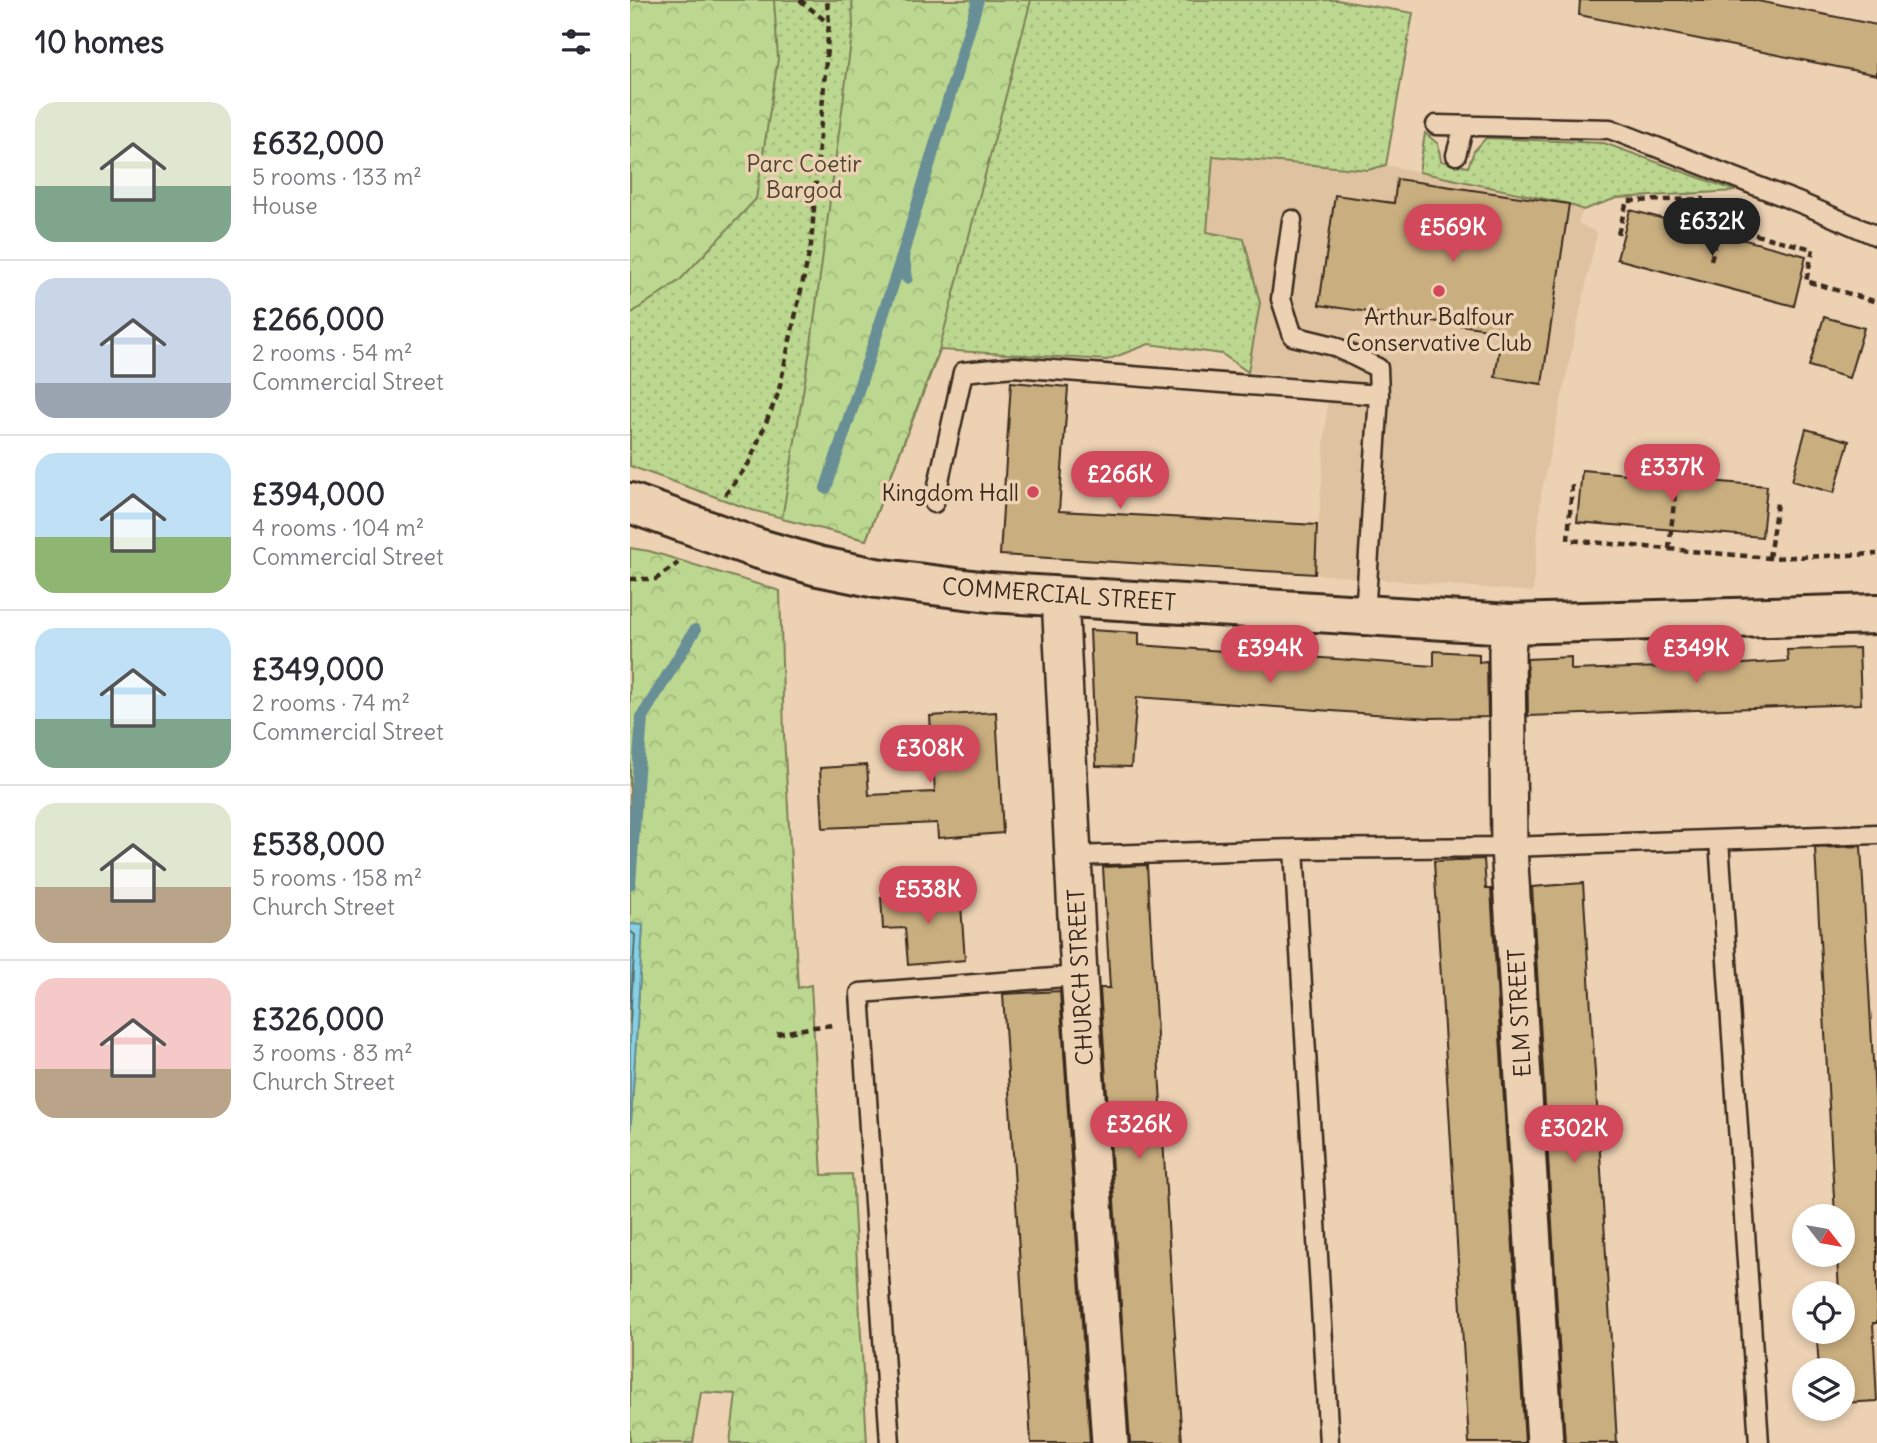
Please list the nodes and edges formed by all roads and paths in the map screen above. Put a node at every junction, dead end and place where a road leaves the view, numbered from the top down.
1 (800, 0) edge
2 (827, 0) edge
3 (829, 23) junction
4 (1436, 125) dead end
5 (1464, 125) junction
6 (1456, 155) dead end
7 (1715, 198) dead end
8 (1727, 198) dead end
9 (1292, 220) dead end
10 (1720, 226) junction
11 (1618, 234) dead end
12 (1877, 236) edge
13 (1711, 260) dead end
14 (1877, 302) edge
15 (1379, 395) junction
16 (1572, 485) dead end
17 (1675, 493) dead end
18 (722, 500) dead end
19 (630, 503) edge
20 (934, 503) dead end
21 (1777, 503) dead end
22 (1669, 550) junction
23 (1877, 554) edge
24 (1769, 558) junction
25 (681, 561) dead end
26 (630, 579) edge
27 (1063, 596) junction
28 (1877, 614) edge
29 (1366, 616) junction
30 (1510, 624) junction
31 (1877, 834) edge
32 (1719, 840) junction
33 (1509, 847) junction
34 (1294, 849) junction
35 (1073, 856) junction
36 (1079, 976) junction
37 (863, 1024) junction
38 (777, 1034) dead end
39 (890, 1443) edge
40 (1110, 1443) edge
41 (1329, 1443) edge
42 (1545, 1443) edge
43 (1759, 1443) edge

1 - 3 path
2 - 3 path
3 - 18 path
4 - 5 lane
5 - 6 lane
5 - 12 lane
7 - 11 path
8 - 10 path
9 - 15 lane
10 - 13 path
10 - 14 path
15 - 20 lane
15 - 29 lane
16 - 22 path
17 - 22 path
19 - 27 main road, COMMERCIAL STREET
21 - 24 path
22 - 24 path
23 - 24 path
25 - 26 path
27 - 29 main road, COMMERCIAL STREET
27 - 35 street, CHURCH STREET
28 - 30 main road, COMMERCIAL STREET
29 - 30 main road, COMMERCIAL STREET
30 - 33 street, ELM STREET
31 - 32 lane
32 - 33 lane
32 - 43 lane
33 - 34 lane
33 - 42 street, ELM STREET
34 - 35 lane
34 - 41 lane
35 - 36 street, CHURCH STREET
36 - 37 lane
36 - 40 street, CHURCH STREET
37 - 38 path
37 - 39 lane

